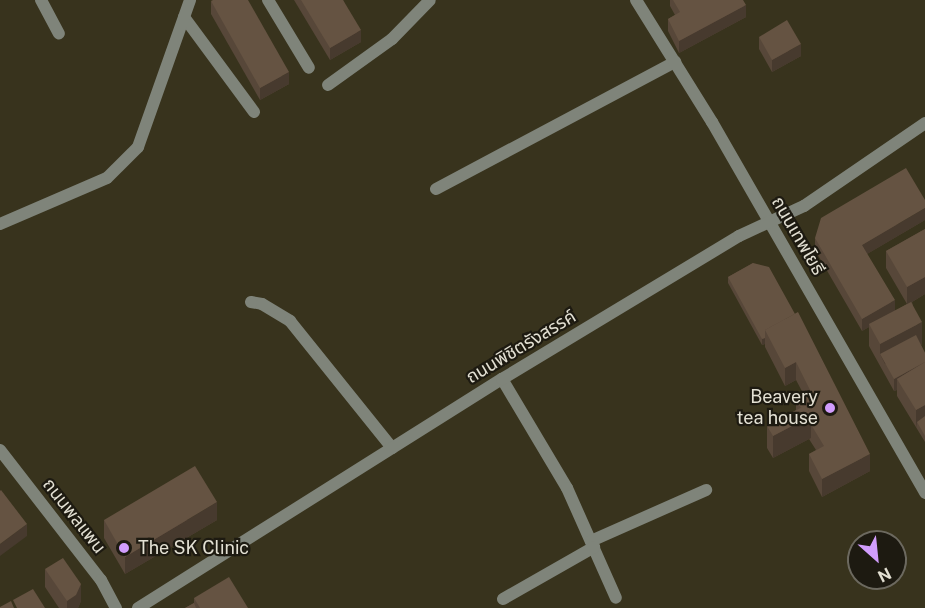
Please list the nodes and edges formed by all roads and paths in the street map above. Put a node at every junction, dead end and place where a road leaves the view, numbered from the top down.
1 (41, 0) edge
2 (190, 0) edge
3 (268, 0) edge
4 (430, 0) edge
5 (636, 0) edge
6 (184, 17) junction
7 (59, 34) dead end
8 (675, 63) junction
9 (309, 68) dead end
10 (328, 85) dead end
11 (254, 111) dead end
12 (925, 123) edge
13 (436, 189) dead end
14 (770, 222) junction
15 (0, 224) edge
16 (251, 302) dead end
17 (502, 379) junction
18 (392, 448) junction
19 (0, 450) edge
20 (706, 490) dead end
21 (925, 493) edge
22 (593, 544) junction
23 (616, 598) dead end
24 (503, 599) dead end
25 (116, 608) edge
26 (138, 608) edge

1 - 7 street
2 - 6 street
3 - 9 street
4 - 10 street
5 - 8 street, ถนนเทพโยธี
6 - 11 street
6 - 15 street
8 - 13 street
8 - 14 street, ถนนเทพโยธี
12 - 14 street, ถนนพิชิตรังสรรค์
14 - 17 street, ถนนพิชิตรังสรรค์
14 - 21 street, ถนนเทพโยธี
16 - 18 street
17 - 18 street, ถนนพิชิตรังสรรค์
17 - 22 street
18 - 26 street, ถนนพิชิตรังสรรค์
19 - 25 street, ถนนพลแพน
20 - 22 street
22 - 23 street
22 - 24 street

